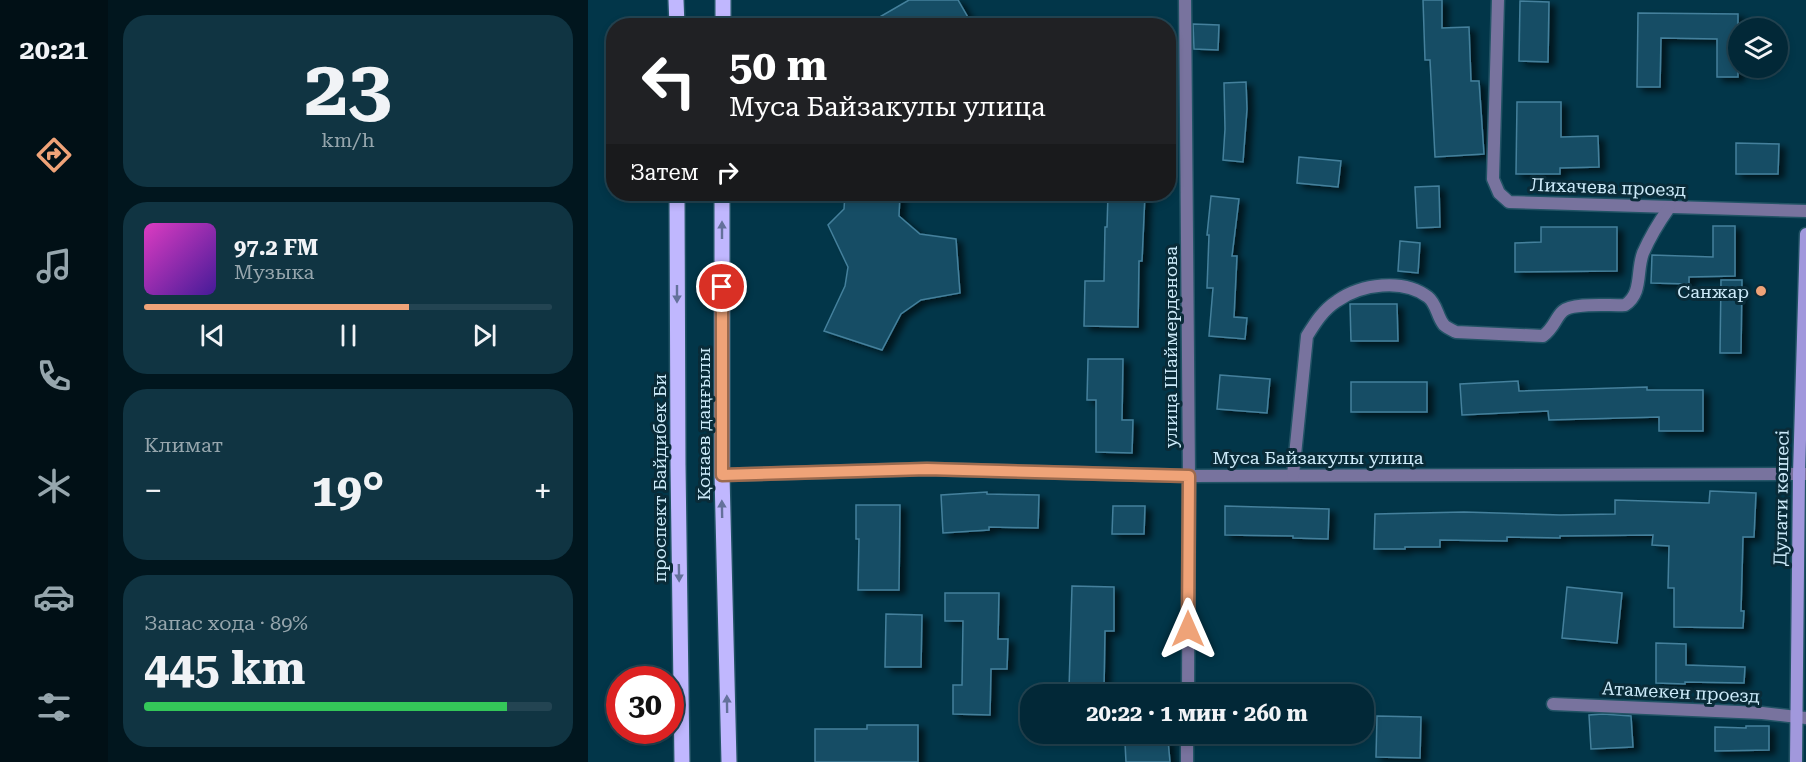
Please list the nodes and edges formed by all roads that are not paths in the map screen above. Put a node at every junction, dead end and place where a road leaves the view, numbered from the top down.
1 (676, 0) edge
2 (723, 0) edge
3 (1185, 0) edge
4 (1498, 0) edge
5 (676, 18) edge
6 (723, 18) edge
7 (677, 201) edge
8 (722, 201) edge
9 (1669, 208) junction
10 (1806, 211) edge
11 (1806, 234) edge
12 (1803, 474) edge
13 (722, 475) junction
14 (1189, 476) junction
15 (1293, 476) junction
16 (1188, 684) edge
17 (1553, 704) dead end
18 (1801, 718) edge
19 (1187, 744) edge
20 (682, 762) edge
21 (729, 762) edge
22 (1187, 762) edge
23 (1796, 762) edge

1 - 5 main road
2 - 6 main road
3 - 14 street, улица Шаймерденова
4 - 9 street, Лихачева проезд
7 -> 20 main road, проспект Байдибек Би
13 -> 8 main road, Қонаев даңғылы
9 - 10 street, Лихачева проезд
9 - 15 street
11 - 12 main road, Дулати көшесі
12 - 15 street, Муса Байзакулы улица
12 - 18 main road, Дулати көшесі
13 - 14 street, Муса Байзакулы улица
21 -> 13 main road, Қонаев даңғылы
14 - 15 street, Муса Байзакулы улица
14 - 16 street, улица Шаймерденова
17 - 18 street, Атамекен проезд
18 - 23 main road, Дулати көшесі
19 - 22 street

